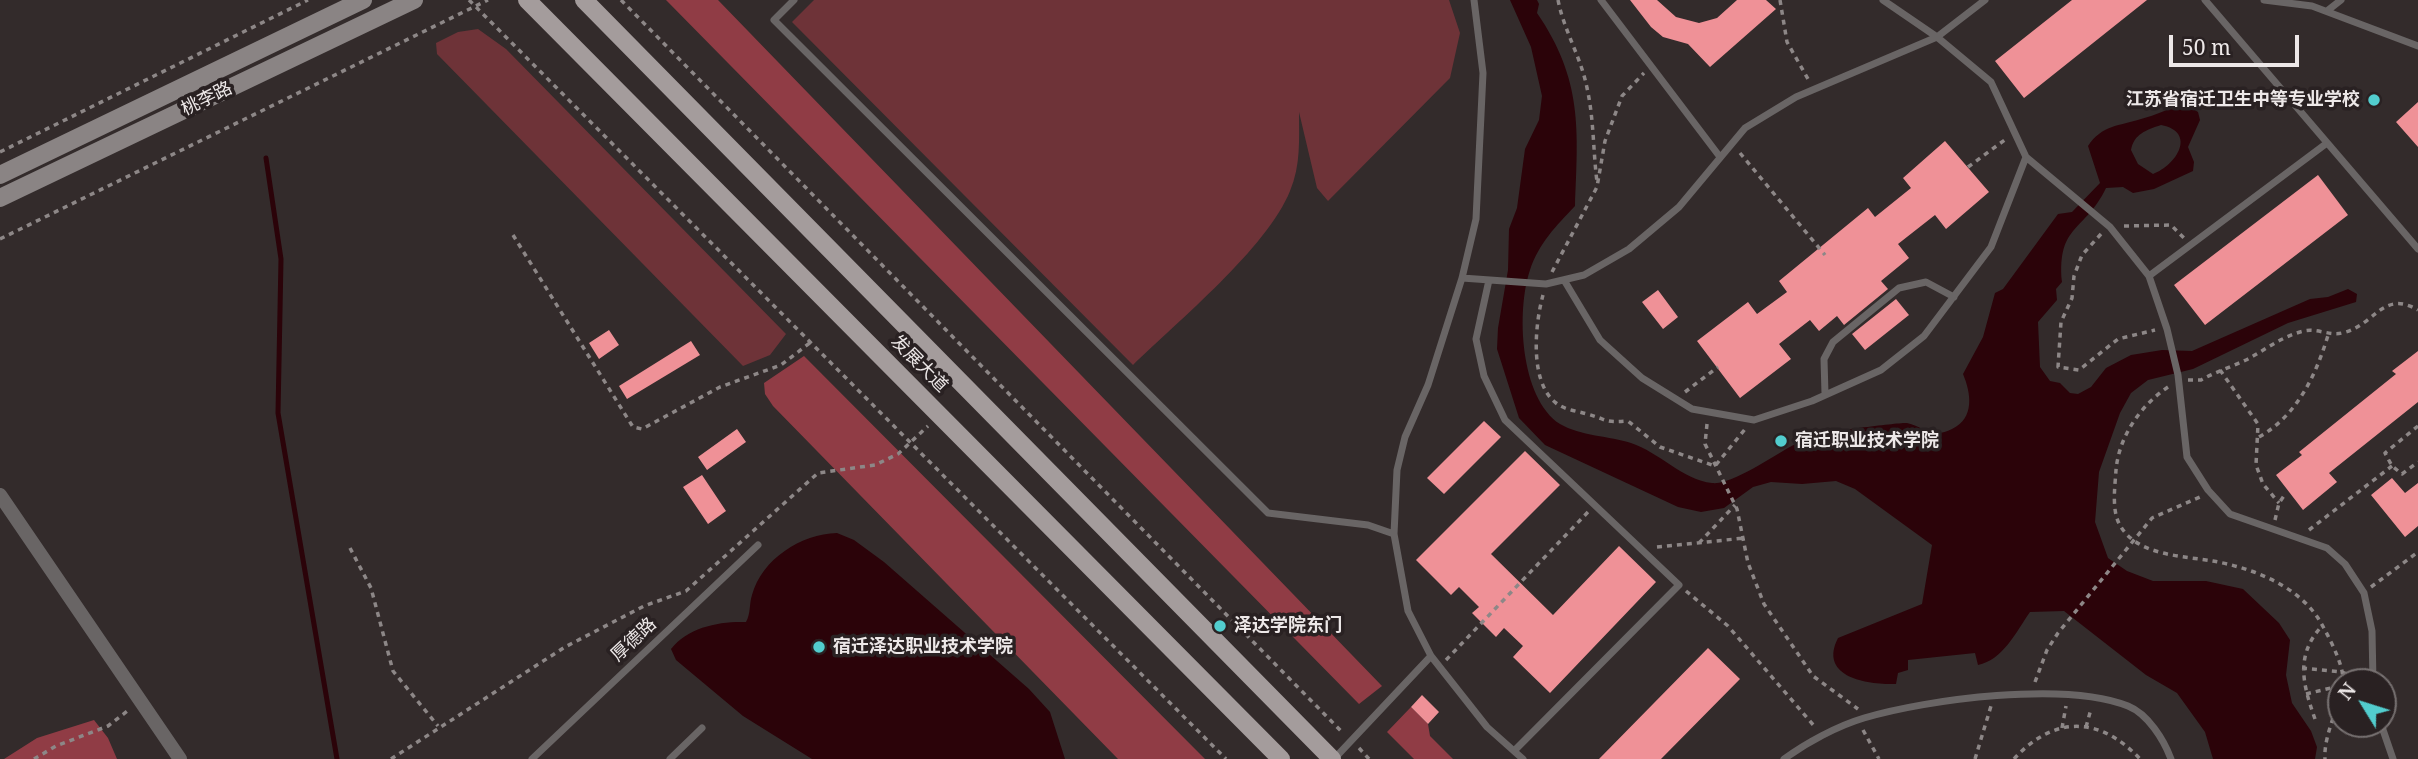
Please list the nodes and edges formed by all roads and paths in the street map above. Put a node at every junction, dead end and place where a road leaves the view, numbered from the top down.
1 (308, 0) edge
2 (363, 0) edge
3 (414, 0) edge
4 (469, 0) edge
5 (488, 0) edge
6 (527, 0) edge
7 (584, 0) edge
8 (621, 0) edge
9 (794, 0) edge
10 (1474, 0) edge
11 (1558, 0) edge
12 (1601, 0) edge
13 (1780, 0) edge
14 (1883, 0) edge
15 (1985, 0) edge
16 (2205, 0) edge
17 (2264, 0) edge
18 (2342, 0) edge
19 (475, 6) junction
20 (2327, 11) junction
21 (1937, 37) junction
22 (2418, 46) edge
23 (1651, 66) junction
24 (1814, 90) junction
25 (2015, 133) junction
26 (2327, 143) junction
27 (1732, 144) junction
28 (0, 152) edge
29 (1720, 157) junction
30 (2026, 157) junction
31 (1968, 167) dead end
32 (0, 175) edge
33 (1597, 187) junction
34 (0, 198) edge
35 (2110, 227) junction
36 (513, 235) dead end
37 (0, 239) edge
38 (2190, 245) junction
39 (2418, 249) edge
40 (1825, 255) dead end
41 (2149, 276) junction
42 (1462, 278) junction
43 (1489, 280) junction
44 (1564, 280) junction
45 (1545, 284) junction
46 (1954, 298) junction
47 (2418, 310) edge
48 (2329, 332) junction
49 (2169, 333) junction
50 (811, 342) junction
51 (1718, 367) dead end
52 (2220, 370) junction
53 (2178, 378) junction
54 (1825, 394) junction
55 (1675, 399) junction
56 (1710, 412) junction
57 (939, 414) junction
58 (1754, 420) junction
59 (2418, 426) edge
60 (2259, 437) junction
61 (912, 442) junction
62 (2418, 462) edge
63 (1715, 466) junction
64 (2392, 466) junction
65 (2286, 493) dead end
66 (2212, 494) junction
67 (0, 495) edge
68 (2279, 503) junction
69 (1595, 505) junction
70 (1735, 505) junction
71 (2273, 529) junction
72 (1394, 534) junction
73 (1745, 538) junction
74 (2299, 538) junction
75 (2136, 539) junction
76 (1699, 543) junction
77 (758, 545) dead end
78 (350, 548) dead end
79 (1641, 549) junction
80 (2418, 552) edge
81 (1679, 585) junction
82 (2364, 593) junction
83 (2321, 626) junction
84 (1431, 656) junction
85 (1440, 667) junction
86 (2302, 668) junction
87 (2340, 668) edge
88 (2373, 668) edge
89 (2327, 670) edge
90 (2327, 689) edge
91 (2306, 694) junction
92 (2030, 696) junction
93 (2067, 696) junction
94 (1993, 697) junction
95 (2095, 698) junction
96 (140, 701) junction
97 (1868, 717) junction
98 (2315, 719) dead end
99 (1857, 720) junction
100 (438, 726) junction
101 (2086, 727) junction
102 (702, 728) dead end
103 (2062, 728) junction
104 (2327, 730) edge
105 (1823, 737) junction
106 (2386, 738) edge
107 (1351, 741) junction
108 (1514, 751) junction
109 (34, 759) edge
110 (180, 759) edge
111 (391, 759) edge
112 (532, 759) edge
113 (670, 759) edge
114 (1226, 759) edge
115 (1281, 759) edge
116 (1333, 759) edge
117 (1369, 759) edge
118 (1523, 759) edge
119 (1784, 759) edge
120 (1879, 759) edge
121 (1975, 759) edge
122 (2014, 759) edge
123 (2140, 759) edge
124 (2171, 759) edge
125 (2325, 759) edge
126 (2393, 759) edge

1 - 28 path
2 - 32 main road, 桃李路
3 - 34 main road, 桃李路
4 - 19 path
5 - 19 path
6 - 57 main road, 发展大道
7 - 116 main road, 发展大道
8 - 107 path
9 - 72 lane
10 - 42 lane
11 - 33 path
12 - 23 lane
13 - 24 path
14 - 21 lane
15 - 21 lane
16 - 26 lane
17 - 20 lane
18 - 20 lane
19 - 37 path
19 - 50 path
20 - 22 lane
21 - 24 lane
21 - 25 lane
23 - 29 lane
23 - 33 path
24 - 27 lane
25 - 30 lane
25 - 31 path
26 - 38 lane
26 - 39 lane
27 - 29 lane
27 - 40 path
29 - 44 lane
30 - 35 lane
30 - 46 lane
33 - 45 path
35 - 38 path
35 - 41 lane
35 - 49 path
36 - 50 path
38 - 41 lane
41 - 49 lane
42 - 43 lane
42 - 72 lane
43 - 45 lane
43 - 69 lane
44 - 45 lane
44 - 55 lane
45 - 63 path
46 - 54 lane
46 - 54 lane
47 - 48 path
48 - 52 path
48 - 60 path
49 - 53 lane
50 - 61 path
51 - 55 path
52 - 53 path
52 - 60 path
53 - 66 lane
53 - 75 path
54 - 58 lane
55 - 56 lane
56 - 58 lane
56 - 63 path
57 - 61 path
57 - 115 main road, 发展大道
58 - 63 path
59 - 64 path
60 - 68 path
61 - 100 path
61 - 114 path
62 - 64 path
63 - 70 path
64 - 74 path
65 - 68 path
66 - 71 lane
66 - 75 path
67 - 96 street
68 - 71 path
69 - 79 lane
69 - 85 path
70 - 73 path
70 - 76 path
71 - 74 lane
72 - 84 lane
73 - 76 path
73 - 97 path
74 - 82 lane
75 - 83 path
75 - 92 path
76 - 79 path
77 - 112 lane, 厚德路
78 - 100 path
79 - 81 lane
80 - 82 path
81 - 105 path
81 - 108 lane
82 - 88 lane
83 - 86 path
83 - 87 path
84 - 85 lane
84 - 107 lane
85 - 108 lane
86 - 89 path
86 - 91 path
90 - 91 path
91 - 98 path
92 - 93 lane
92 - 94 lane
93 - 95 lane
93 - 103 path
94 - 97 lane
94 - 121 path
95 - 101 path
95 - 124 lane
96 - 109 path
96 - 110 street
97 - 99 lane
99 - 105 lane
99 - 120 path
100 - 111 path
101 - 103 path
101 - 123 path
102 - 113 lane
103 - 122 path
104 - 125 path
105 - 119 lane
106 - 126 lane
107 - 116 lane
107 - 117 path
108 - 118 lane

